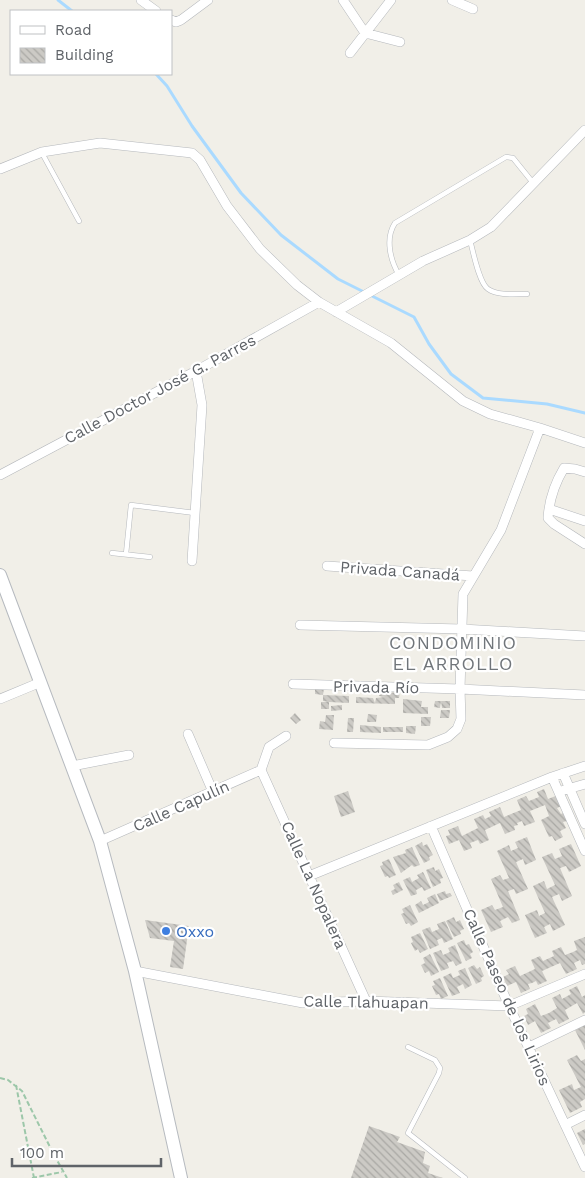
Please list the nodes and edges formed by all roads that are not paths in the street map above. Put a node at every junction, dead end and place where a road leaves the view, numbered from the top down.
1 (141, 0) edge
2 (208, 0) edge
3 (343, 0) edge
4 (391, 0) edge
5 (452, 0) edge
6 (196, 4) edge
7 (473, 8) dead end
8 (155, 10) edge
9 (172, 20) edge
10 (365, 33) junction
11 (400, 42) dead end
12 (350, 53) dead end
13 (585, 130) edge
14 (42, 152) junction
15 (0, 169) edge
16 (536, 182) junction
17 (79, 221) dead end
18 (470, 240) junction
19 (397, 277) junction
20 (527, 294) dead end
21 (319, 302) junction
22 (336, 312) junction
23 (196, 371) junction
24 (540, 428) junction
25 (585, 443) edge
26 (585, 472) edge
27 (0, 475) edge
28 (548, 509) junction
29 (195, 513) junction
30 (585, 521) edge
31 (585, 544) edge
32 (112, 553) dead end
33 (126, 554) junction
34 (150, 557) dead end
35 (192, 561) dead end
36 (327, 566) dead end
37 (0, 575) edge
38 (474, 576) junction
39 (300, 625) dead end
40 (462, 629) junction
41 (585, 636) edge
42 (41, 682) junction
43 (293, 684) dead end
44 (460, 689) junction
45 (585, 695) edge
46 (0, 699) edge
47 (188, 734) dead end
48 (286, 736) dead end
49 (334, 743) dead end
50 (129, 755) dead end
51 (72, 766) junction
52 (585, 766) edge
53 (261, 770) junction
54 (563, 773) junction
55 (552, 777) junction
56 (585, 784) edge
57 (570, 788) junction
58 (213, 792) junction
59 (559, 792) junction
60 (585, 824) edge
61 (431, 826) junction
62 (100, 842) junction
63 (585, 851) edge
64 (309, 876) junction
65 (135, 972) junction
66 (585, 974) edge
67 (366, 1000) junction
68 (509, 1006) junction
69 (585, 1020) edge
70 (408, 1047) dead end
71 (529, 1047) junction
72 (585, 1114) edge
73 (565, 1125) junction
74 (585, 1167) edge
75 (181, 1178) edge
76 (465, 1178) edge

1 - 8 street
2 - 6 street
3 - 10 street
4 - 10 street
5 - 7 street
6 - 9 street
10 - 11 street
10 - 12 street
13 - 16 street
14 - 15 street
14 - 17 lane
14 - 21 street
16 - 18 street
16 - 19 lane
18 - 19 street
18 - 20 lane
19 - 22 street
21 - 22 street
21 - 23 street, Calle Doctor José G. Parres
22 - 24 street
23 - 27 street, Calle Doctor José G. Parres
23 - 29 street
24 - 25 street
24 - 38 street
26 - 28 street
28 - 30 street
28 - 31 street
29 - 33 lane
29 - 35 street
32 - 33 lane
33 - 34 lane
36 - 38 street, Privada Canadá
37 - 42 main road
38 - 40 street
39 - 40 street
40 - 41 street
40 - 44 street
42 - 46 street
42 - 51 main road
43 - 44 street, Privada Río
44 - 45 street, Privada Río
44 - 49 street
47 - 58 street
48 - 53 street
50 - 51 street
51 - 62 main road
52 - 54 street
53 - 58 street, Calle Capulín
53 - 64 street, Calle La Nopalera
54 - 55 street
54 - 57 street
55 - 59 street
55 - 61 street
56 - 57 street
57 - 59 street
57 - 60 street
58 - 62 street, Calle Capulín
59 - 63 street
61 - 64 street
61 - 68 street, Calle Paseo de los Lirios
62 - 65 main road
64 - 67 street, Calle La Nopalera
65 - 67 street, Calle Tlahuapan
65 - 75 main road
66 - 68 street
67 - 68 street, Calle Tlahuapan
68 - 71 street, Calle Paseo de los Lirios
69 - 71 street
70 - 76 lane
71 - 73 street, Calle Paseo de los Lirios
72 - 73 street
73 - 74 street, Calle Paseo de los Lirios

